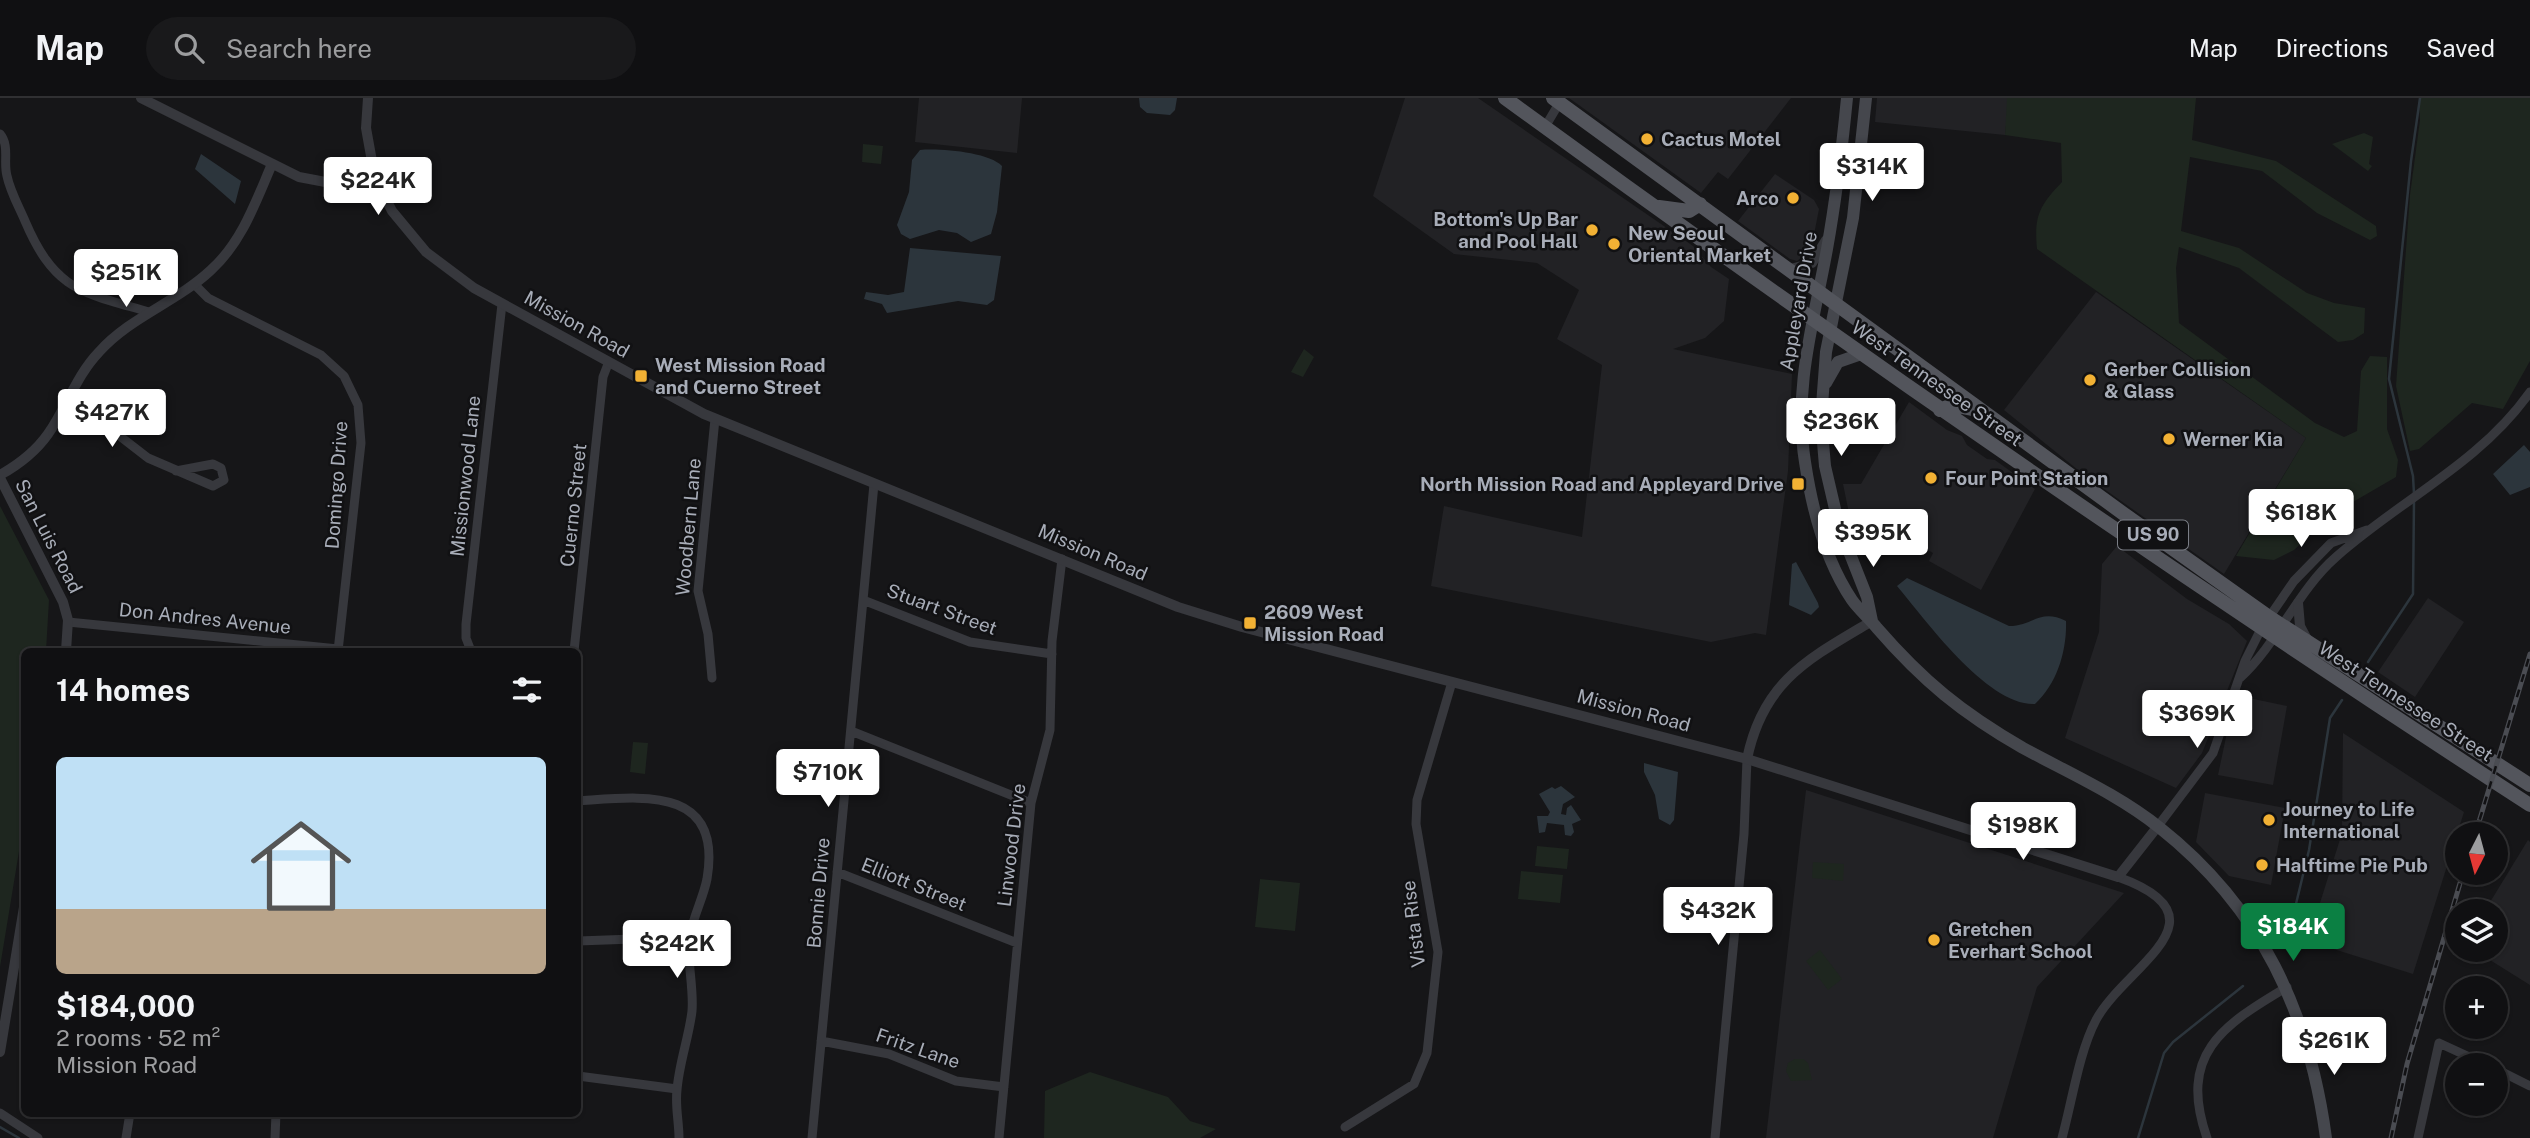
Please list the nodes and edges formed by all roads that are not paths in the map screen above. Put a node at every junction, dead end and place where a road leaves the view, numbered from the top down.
1 (141, 98) edge
2 (368, 98) edge
3 (1505, 98) edge
4 (1847, 98) edge
5 (1866, 98) edge
6 (1558, 100) edge
7 (1545, 127) junction
8 (0, 134) edge
9 (272, 164) junction
10 (3, 170) edge
11 (374, 178) junction
12 (1700, 204) junction
13 (1655, 206) junction
14 (1830, 231) junction
15 (1791, 270) junction
16 (194, 284) junction
17 (1818, 289) junction
18 (1836, 302) junction
19 (502, 304) junction
20 (149, 312) junction
21 (1811, 319) junction
22 (1829, 332) junction
23 (1861, 354) junction
24 (608, 363) junction
25 (2530, 392) edge
26 (1822, 393) junction
27 (68, 396) junction
28 (1940, 410) junction
29 (1985, 412) junction
30 (715, 419) junction
31 (176, 471) junction
32 (0, 477) edge
33 (874, 484) junction
34 (2100, 517) junction
35 (2128, 517) junction
36 (2369, 529) junction
37 (1062, 559) junction
38 (863, 600) junction
39 (2298, 603) junction
40 (1872, 621) junction
41 (68, 622) junction
42 (2265, 623) junction
43 (2278, 632) junction
44 (2310, 643) junction
45 (66, 648) edge
46 (319, 648) edge
47 (338, 648) edge
48 (470, 648) edge
49 (574, 648) edge
50 (1052, 654) junction
51 (712, 678) dead end
52 (2240, 678) junction
53 (1452, 682) junction
54 (2390, 695) junction
55 (2365, 698) junction
56 (2408, 707) junction
57 (2383, 709) junction
58 (850, 731) junction
59 (1747, 759) junction
60 (2530, 785) edge
61 (581, 802) edge
62 (1031, 803) junction
63 (2530, 805) edge
64 (2158, 826) junction
65 (837, 872) junction
66 (2118, 877) junction
67 (21, 924) edge
68 (690, 937) junction
69 (581, 941) edge
70 (1017, 943) junction
71 (2287, 987) junction
72 (821, 1041) junction
73 (0, 1052) edge
74 (2461, 1053) edge
75 (2508, 1075) edge
76 (581, 1076) edge
77 (2530, 1086) edge
78 (1004, 1087) junction
79 (677, 1089) junction
80 (0, 1113) edge
81 (129, 1117) edge
82 (276, 1117) edge
83 (1345, 1127) dead end
84 (38, 1138) edge
85 (126, 1138) edge
86 (275, 1138) edge
87 (679, 1138) edge
88 (812, 1138) edge
89 (999, 1138) edge
90 (1715, 1138) edge
91 (2062, 1138) edge
92 (2207, 1138) edge
93 (2326, 1138) edge
94 (2418, 1138) edge

1 - 9 street
2 - 11 street
3 - 7 main road, West Tennessee Street / US 90
4 - 14 main road, Appleyard Drive
5 - 18 main road, Appleyard Drive
6 - 7 street
6 - 12 main road, West Tennessee Street / US 90
7 - 13 main road, West Tennessee Street / US 90
8 - 10 street
9 - 11 street
9 - 16 street
10 - 20 street
11 - 19 street, Mission Road
12 - 13 main road
12 - 15 main road, West Tennessee Street / US 90
13 - 21 main road, West Tennessee Street / US 90
14 - 15 street
14 - 17 main road, Appleyard Drive
15 - 17 main road, West Tennessee Street / US 90
16 - 20 street
16 - 47 street, Domingo Drive
17 - 18 main road, West Tennessee Street / US 90
17 - 21 main road, Appleyard Drive
18 - 22 main road, Appleyard Drive
18 - 29 main road, West Tennessee Street / US 90
19 - 24 street, Mission Road
19 - 48 street, Missionwood Lane
20 - 27 street
21 - 22 main road, West Tennessee Street / US 90
21 - 40 main road, Appleyard Drive
22 - 23 main road, West Tennessee Street / US 90
22 - 26 main road, Appleyard Drive
23 - 26 main road
23 - 28 main road, West Tennessee Street / US 90
24 - 30 street, Mission Road
24 - 49 street, Cuerno Street
25 - 36 street
26 - 40 main road, Appleyard Drive
27 - 31 street
27 - 32 street
28 - 29 main road
28 - 34 main road, West Tennessee Street / US 90
29 - 35 main road, West Tennessee Street / US 90
30 - 33 street, Mission Road
30 - 51 street, Woodbern Lane
31 - 31 street
32 - 41 street, San Luis Road
33 - 37 street, Mission Road
33 - 38 street, Bonnie Drive
34 - 35 main road
34 - 42 main road, West Tennessee Street / US 90
35 - 42 main road, West Tennessee Street / US 90
36 - 39 street
36 - 42 street
37 - 50 street, Linwood Drive
37 - 53 street, Mission Road
38 - 50 street, Stuart Street
38 - 58 street, Bonnie Drive
39 - 43 street
39 - 44 street
40 - 59 street
40 - 64 main road
41 - 45 street, San Luis Road
41 - 46 street, Don Andres Avenue
42 - 43 main road, West Tennessee Street / US 90
42 - 52 street
43 - 44 main road, West Tennessee Street / US 90
43 - 52 street
43 - 55 main road, West Tennessee Street / US 90
44 - 54 main road, West Tennessee Street / US 90
50 - 62 street, Linwood Drive
52 - 64 street
53 - 59 street, Mission Road
53 - 83 street, Vista Rise
54 - 55 main road
54 - 56 main road, West Tennessee Street / US 90
55 - 57 main road, West Tennessee Street / US 90
56 - 57 main road
56 - 60 main road, West Tennessee Street / US 90
57 - 63 main road, West Tennessee Street / US 90
58 - 62 street
58 - 65 street, Bonnie Drive
59 - 66 street, Mission Road
59 - 90 street
61 - 68 street
62 - 70 street, Linwood Drive
64 - 66 street
64 - 71 main road
65 - 70 street, Elliott Street
65 - 72 street, Bonnie Drive
66 - 91 street
67 - 73 street
68 - 69 street
68 - 79 street
70 - 78 street, Linwood Drive
71 - 92 street
71 - 93 main road
72 - 78 street, Fritz Lane
72 - 88 street, Bonnie Drive
74 - 94 street
75 - 77 street
76 - 79 street
78 - 89 street, Linwood Drive
79 - 87 street
80 - 84 street
81 - 85 street
82 - 86 street

